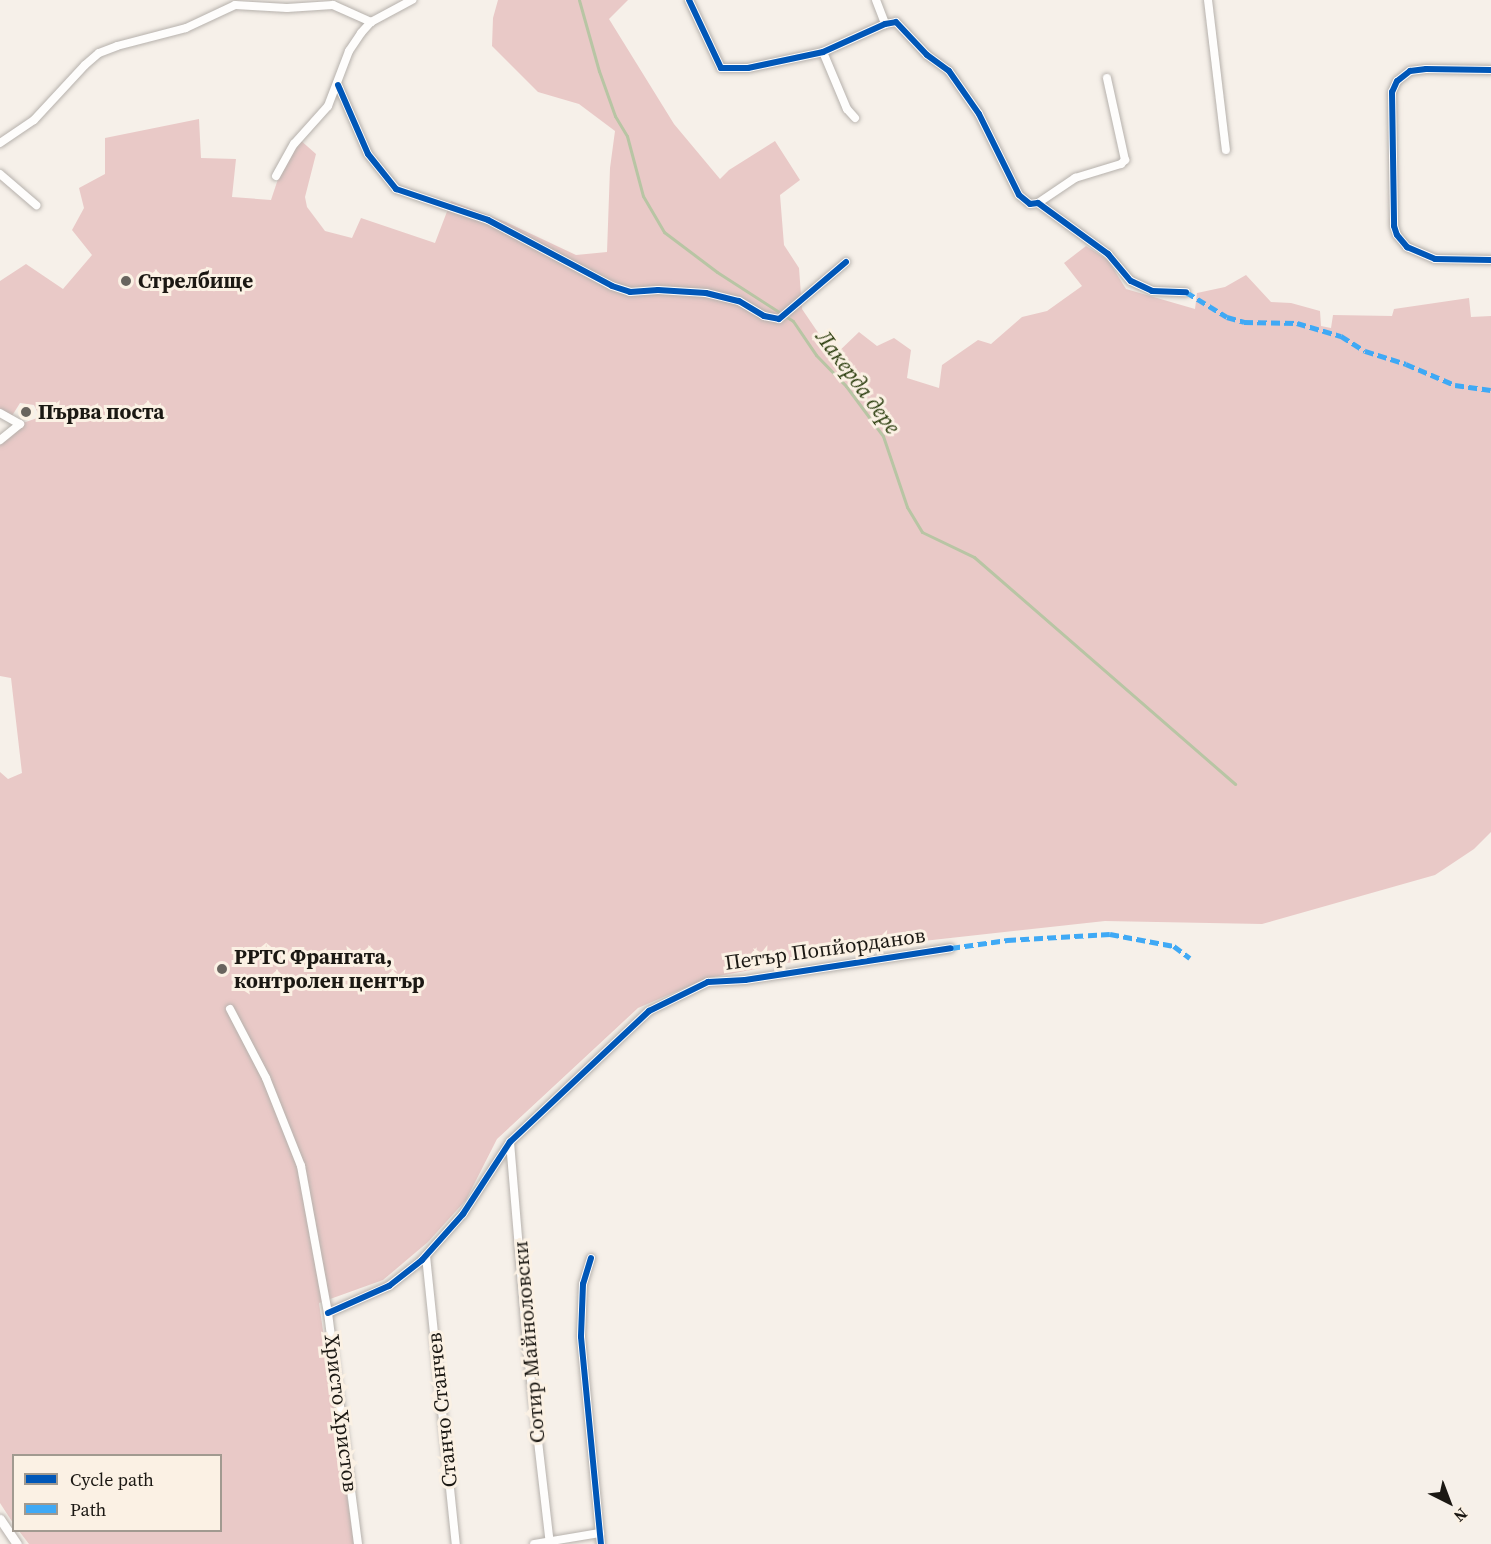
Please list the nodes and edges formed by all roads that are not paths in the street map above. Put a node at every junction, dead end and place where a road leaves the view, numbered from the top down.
1 (411, 0) edge
2 (689, 0) edge
3 (876, 0) edge
4 (1208, 0) edge
5 (371, 22) junction
6 (885, 24) junction
7 (823, 52) junction
8 (1491, 70) edge
9 (1107, 78) dead end
10 (338, 85) junction
11 (855, 118) dead end
12 (0, 143) edge
13 (1226, 150) dead end
14 (0, 174) edge
15 (276, 176) dead end
16 (1038, 204) junction
17 (36, 206) dead end
18 (1491, 260) edge
19 (846, 262) dead end
20 (1186, 292) dead end
21 (0, 413) edge
22 (0, 440) edge
23 (951, 948) dead end
24 (230, 1009) dead end
25 (510, 1142) junction
26 (426, 1256) junction
27 (591, 1258) dead end
28 (328, 1313) junction
29 (0, 1519) edge
30 (600, 1533) junction
31 (550, 1543) edge
32 (17, 1544) edge
33 (358, 1544) edge
34 (456, 1544) edge
35 (534, 1544) edge
36 (601, 1544) edge

1 - 5 street
2 - 7 street
3 - 6 street
4 - 13 street
5 - 10 street
5 - 12 street
6 - 7 street
6 - 16 street
7 - 11 street
8 - 18 street
9 - 16 street
10 - 15 street
10 - 19 street
14 - 17 street
16 - 20 street
21 - 22 street
23 - 25 street, Петър Попйорданов
24 - 28 street
25 - 26 street, Петър Попйорданов
25 - 31 street, Сотир Майноловски
26 - 28 street, Христо Христов
26 - 34 street, Станчо Станчев
27 - 30 street
28 - 33 street, Христо Христов
29 - 32 street
30 - 31 street
30 - 36 street
31 - 35 street

